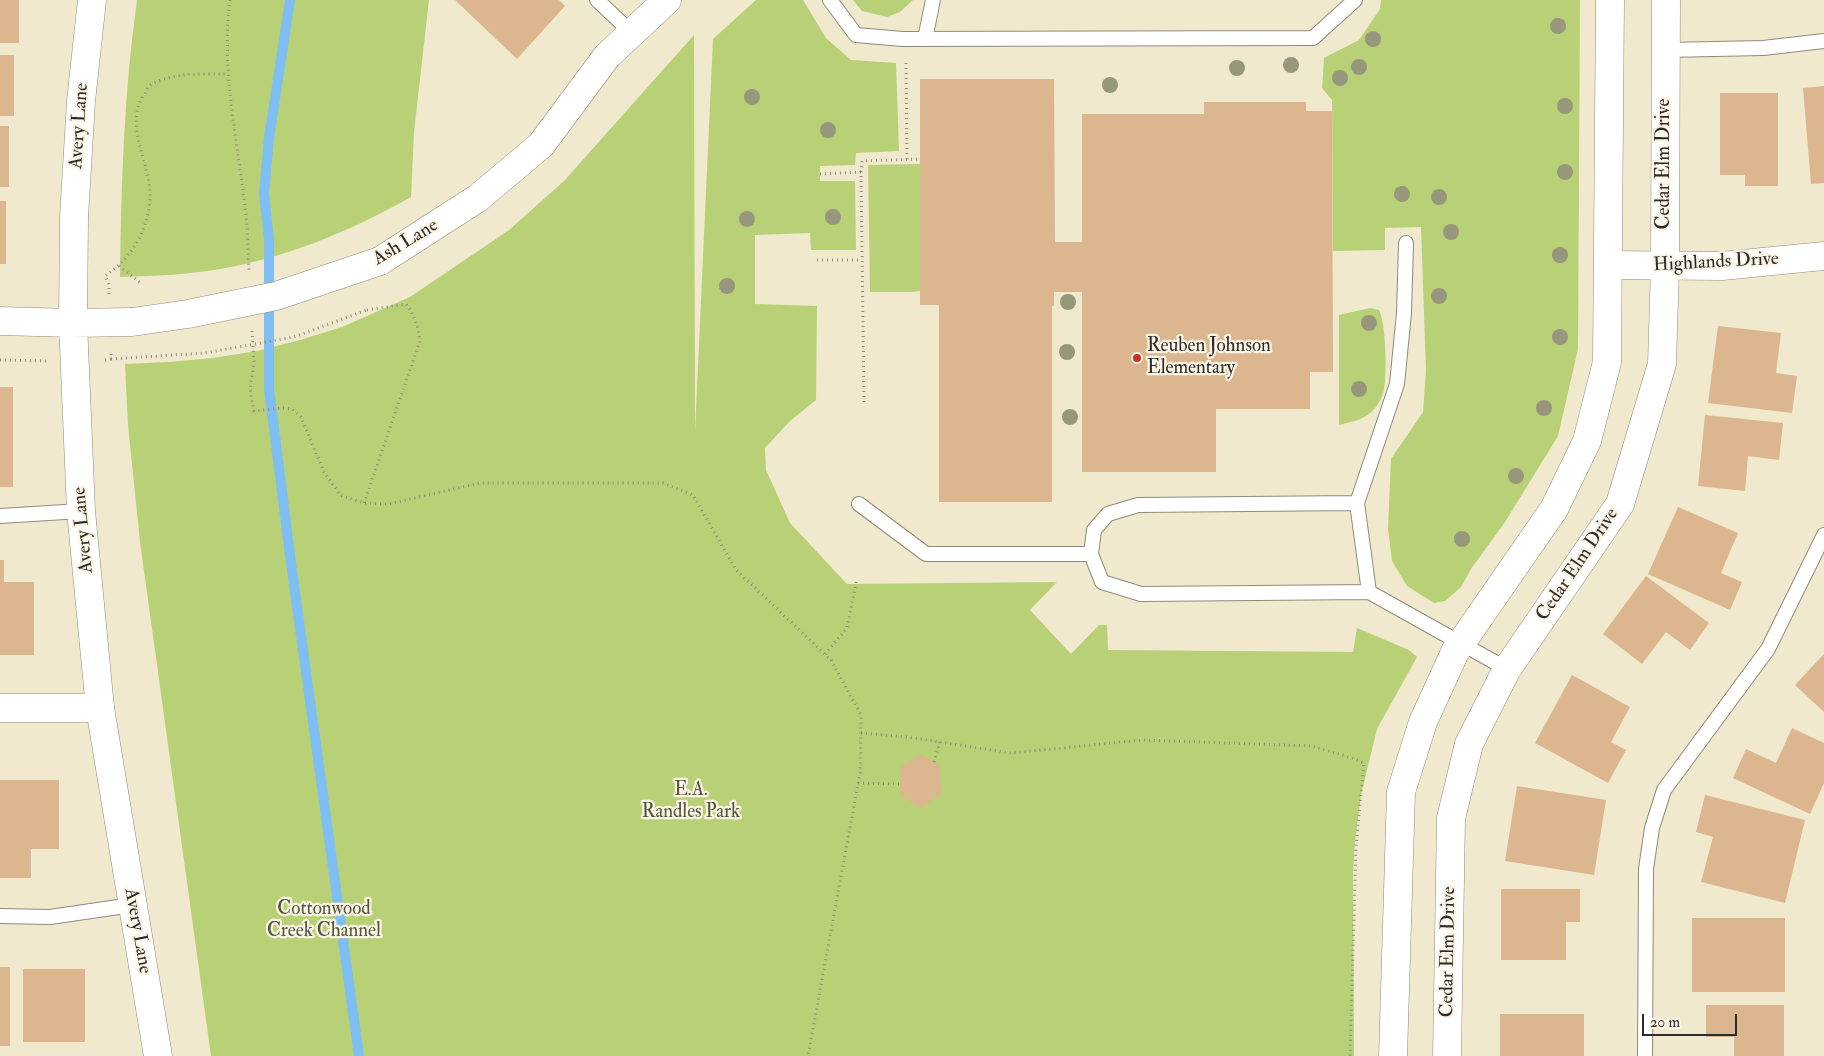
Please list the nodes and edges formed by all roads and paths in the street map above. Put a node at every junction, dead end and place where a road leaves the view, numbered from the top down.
1 (92, 0) edge
2 (230, 0) edge
3 (597, 0) edge
4 (666, 0) edge
5 (830, 0) edge
6 (933, 0) edge
7 (1355, 0) edge
8 (1610, 0) edge
9 (1666, 0) edge
10 (632, 33) junction
11 (925, 39) junction
12 (1824, 42) edge
13 (1666, 50) junction
14 (906, 62) dead end
15 (227, 74) junction
16 (920, 159) dead end
17 (907, 160) junction
18 (861, 172) junction
19 (820, 174) dead end
20 (1406, 243) dead end
21 (1824, 256) edge
22 (817, 260) dead end
23 (862, 260) junction
24 (1608, 265) junction
25 (1665, 267) junction
26 (249, 276) dead end
27 (142, 284) dead end
28 (0, 321) edge
29 (73, 322) junction
30 (252, 324) dead end
31 (111, 359) dead end
32 (864, 403) dead end
33 (364, 503) junction
34 (1357, 503) junction
35 (859, 504) dead end
36 (81, 512) junction
37 (0, 516) edge
38 (1824, 535) edge
39 (1091, 554) junction
40 (857, 578) dead end
41 (1369, 592) junction
42 (1462, 643) junction
43 (825, 654) junction
44 (1507, 669) junction
45 (0, 708) edge
46 (100, 708) junction
47 (861, 733) junction
48 (940, 742) junction
49 (934, 762) dead end
50 (858, 782) junction
51 (900, 784) dead end
52 (132, 905) junction
53 (0, 916) edge
54 (158, 1056) edge
55 (808, 1056) edge
56 (1350, 1056) edge
57 (1393, 1056) edge
58 (1447, 1056) edge
59 (1645, 1056) edge

1 - 29 street, Avery Lane
2 - 15 path
3 - 10 lane
4 - 10 street, Ash Lane
5 - 11 lane
6 - 11 lane
7 - 11 lane
8 - 24 street
9 - 13 street, Cedar Elm Drive
10 - 29 street, Ash Lane, bridge
12 - 13 lane
13 - 25 street, Cedar Elm Drive
14 - 17 path
15 - 26 path
15 - 27 path
16 - 17 path
17 - 18 path
18 - 19 path
18 - 23 path
20 - 34 lane
21 - 25 street, Highlands Drive
22 - 23 path
23 - 32 path
24 - 25 street, Highlands Drive
24 - 42 street
25 - 44 street, Cedar Elm Drive
28 - 29 street, Ash Lane
29 - 36 street, Avery Lane
30 - 33 path
31 - 33 path, bridge
33 - 43 path
34 - 39 lane
34 - 41 lane
35 - 39 lane
36 - 37 lane
36 - 46 street, Avery Lane
38 - 59 lane
39 - 41 lane
40 - 43 path
41 - 42 lane
42 - 44 lane
42 - 57 street
43 - 47 path
44 - 58 street, Cedar Elm Drive
45 - 46 street
46 - 52 street, Avery Lane
47 - 48 path
47 - 50 path
48 - 49 path
48 - 56 path
50 - 51 path
50 - 55 path
52 - 53 lane
52 - 54 street, Avery Lane

